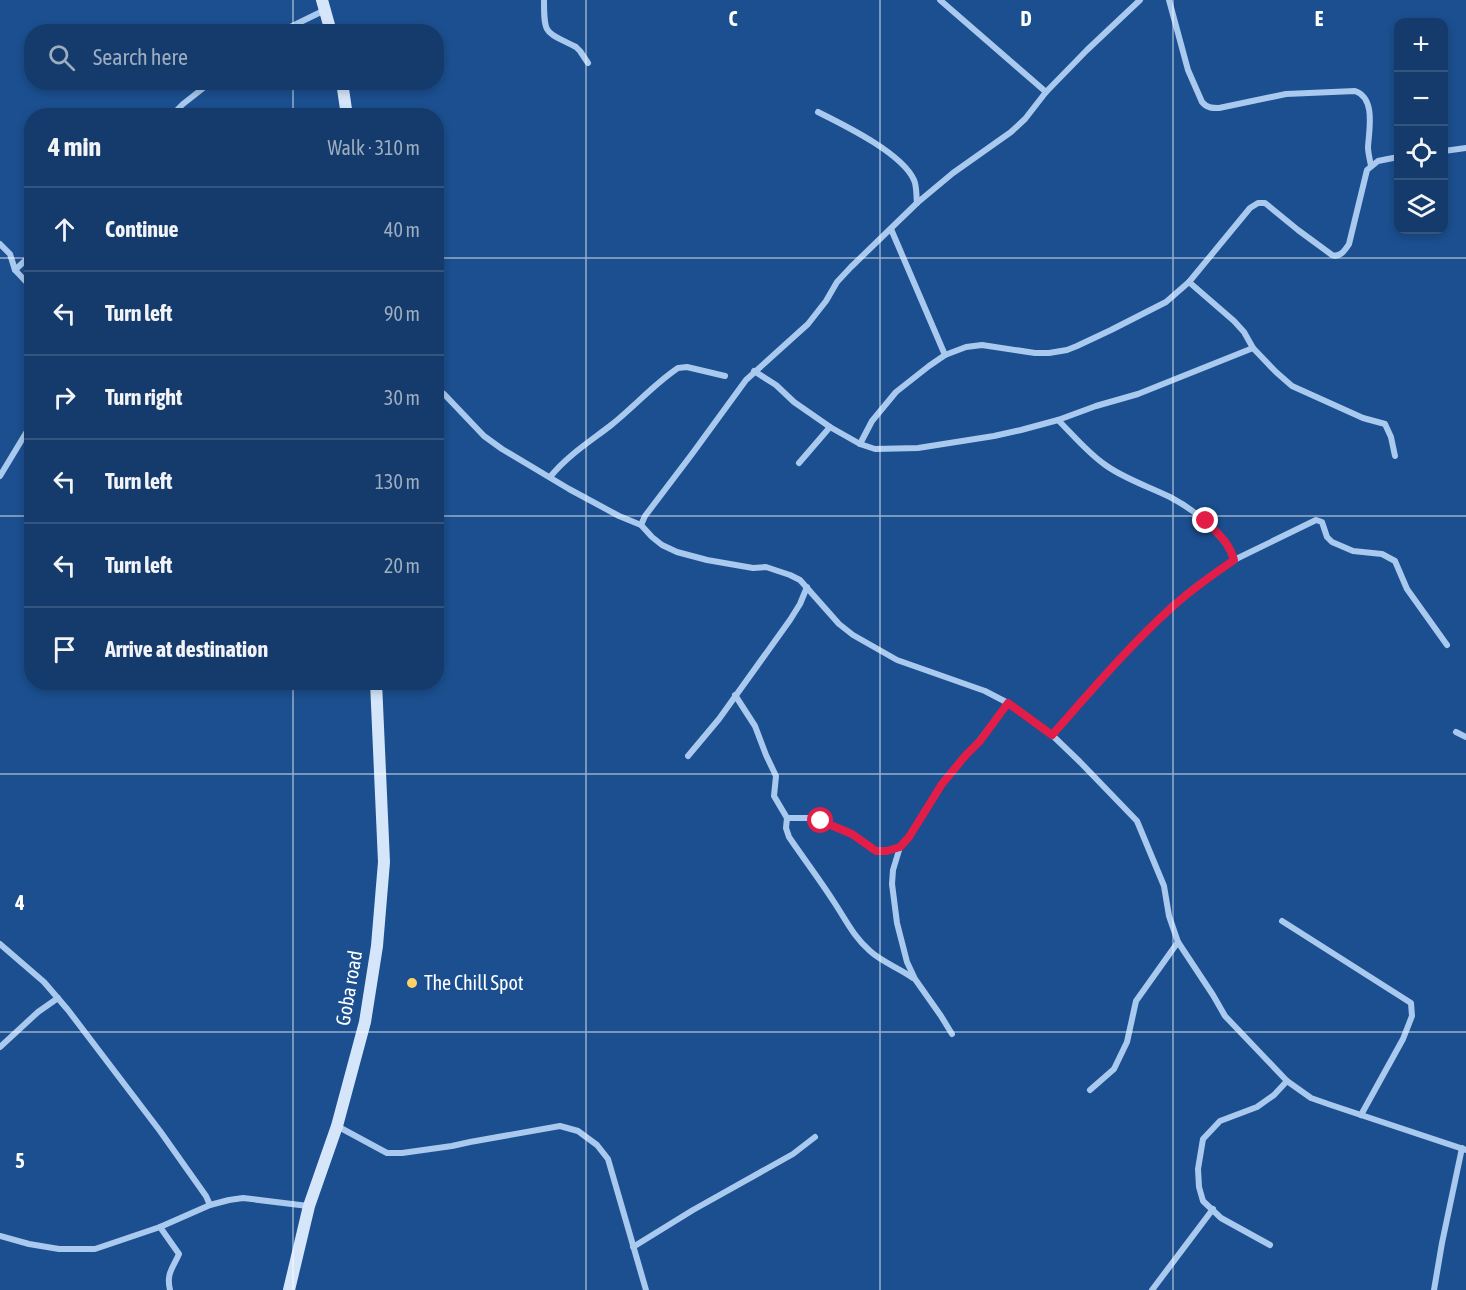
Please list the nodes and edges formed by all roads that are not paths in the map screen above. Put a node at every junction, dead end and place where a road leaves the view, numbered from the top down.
1 (544, 0) edge
2 (940, 0) edge
3 (1140, 0) edge
4 (1169, 0) edge
5 (323, 5) edge
6 (293, 24) edge
7 (329, 24) edge
8 (588, 63) dead end
9 (201, 90) edge
10 (343, 90) edge
11 (1046, 92) junction
12 (179, 108) edge
13 (346, 108) edge
14 (818, 112) dead end
15 (1466, 148) edge
16 (1448, 150) edge
17 (1394, 158) edge
18 (1371, 166) junction
19 (917, 203) junction
20 (891, 229) junction
21 (0, 244) edge
22 (24, 262) edge
23 (15, 270) junction
24 (24, 280) edge
25 (1190, 282) junction
26 (1253, 348) junction
27 (945, 355) junction
28 (754, 371) junction
29 (725, 376) dead end
30 (444, 394) edge
31 (1058, 420) junction
32 (830, 427) junction
33 (24, 436) edge
34 (860, 444) junction
35 (1395, 456) dead end
36 (799, 463) dead end
37 (0, 476) edge
38 (549, 477) junction
39 (641, 525) junction
40 (1234, 560) junction
41 (807, 587) junction
42 (1447, 645) dead end
43 (376, 690) edge
44 (735, 695) junction
45 (1008, 703) junction
46 (1456, 732) dead end
47 (1052, 735) junction
48 (1466, 737) edge
49 (688, 756) dead end
50 (787, 818) junction
51 (900, 847) junction
52 (1282, 921) dead end
53 (1178, 942) junction
54 (0, 944) edge
55 (915, 979) junction
56 (58, 998) junction
57 (952, 1034) dead end
58 (0, 1047) edge
59 (1287, 1081) junction
60 (1090, 1090) dead end
61 (1361, 1115) junction
62 (337, 1126) junction
63 (815, 1137) dead end
64 (1464, 1149) edge
65 (210, 1205) junction
66 (309, 1206) junction
67 (1213, 1209) junction
68 (160, 1227) junction
69 (0, 1236) edge
70 (1270, 1245) dead end
71 (633, 1247) junction
72 (170, 1290) edge
73 (289, 1290) edge
74 (646, 1290) edge
75 (1152, 1290) edge
76 (1434, 1290) edge

1 - 8 street
2 - 11 street
3 - 11 street
4 - 18 street
5 - 6 street
5 - 7 main road
9 - 12 street
10 - 13 main road
11 - 19 street
14 - 19 street
15 - 16 street
17 - 18 street
18 - 25 street
19 - 20 street
20 - 27 street
20 - 28 street
21 - 23 street
22 - 23 street
23 - 24 street
25 - 26 street
25 - 27 street
26 - 31 street
26 - 35 street
27 - 34 street
28 - 32 street
28 - 39 street
29 - 38 street
30 - 38 street
31 - 34 street
31 - 40 street
32 - 34 street
32 - 36 street
33 - 37 street
38 - 39 street
39 - 41 street
40 - 42 street
40 - 47 street
41 - 44 street
41 - 45 street
43 - 62 main road, Goba road
44 - 49 street
44 - 50 street
45 - 47 street
45 - 51 street
46 - 48 street
47 - 53 street
50 - 51 street
50 - 55 street
51 - 55 street
52 - 61 street
53 - 59 street
53 - 60 street
54 - 56 street
55 - 57 street
56 - 58 street
56 - 65 street
59 - 61 street
59 - 67 street
61 - 64 street
62 - 66 main road, Goba road
62 - 71 street
63 - 71 street
64 - 76 street
65 - 66 street
65 - 68 street
66 - 73 main road, Goba road
67 - 70 street
67 - 75 street
68 - 69 street
68 - 72 street
71 - 74 street

